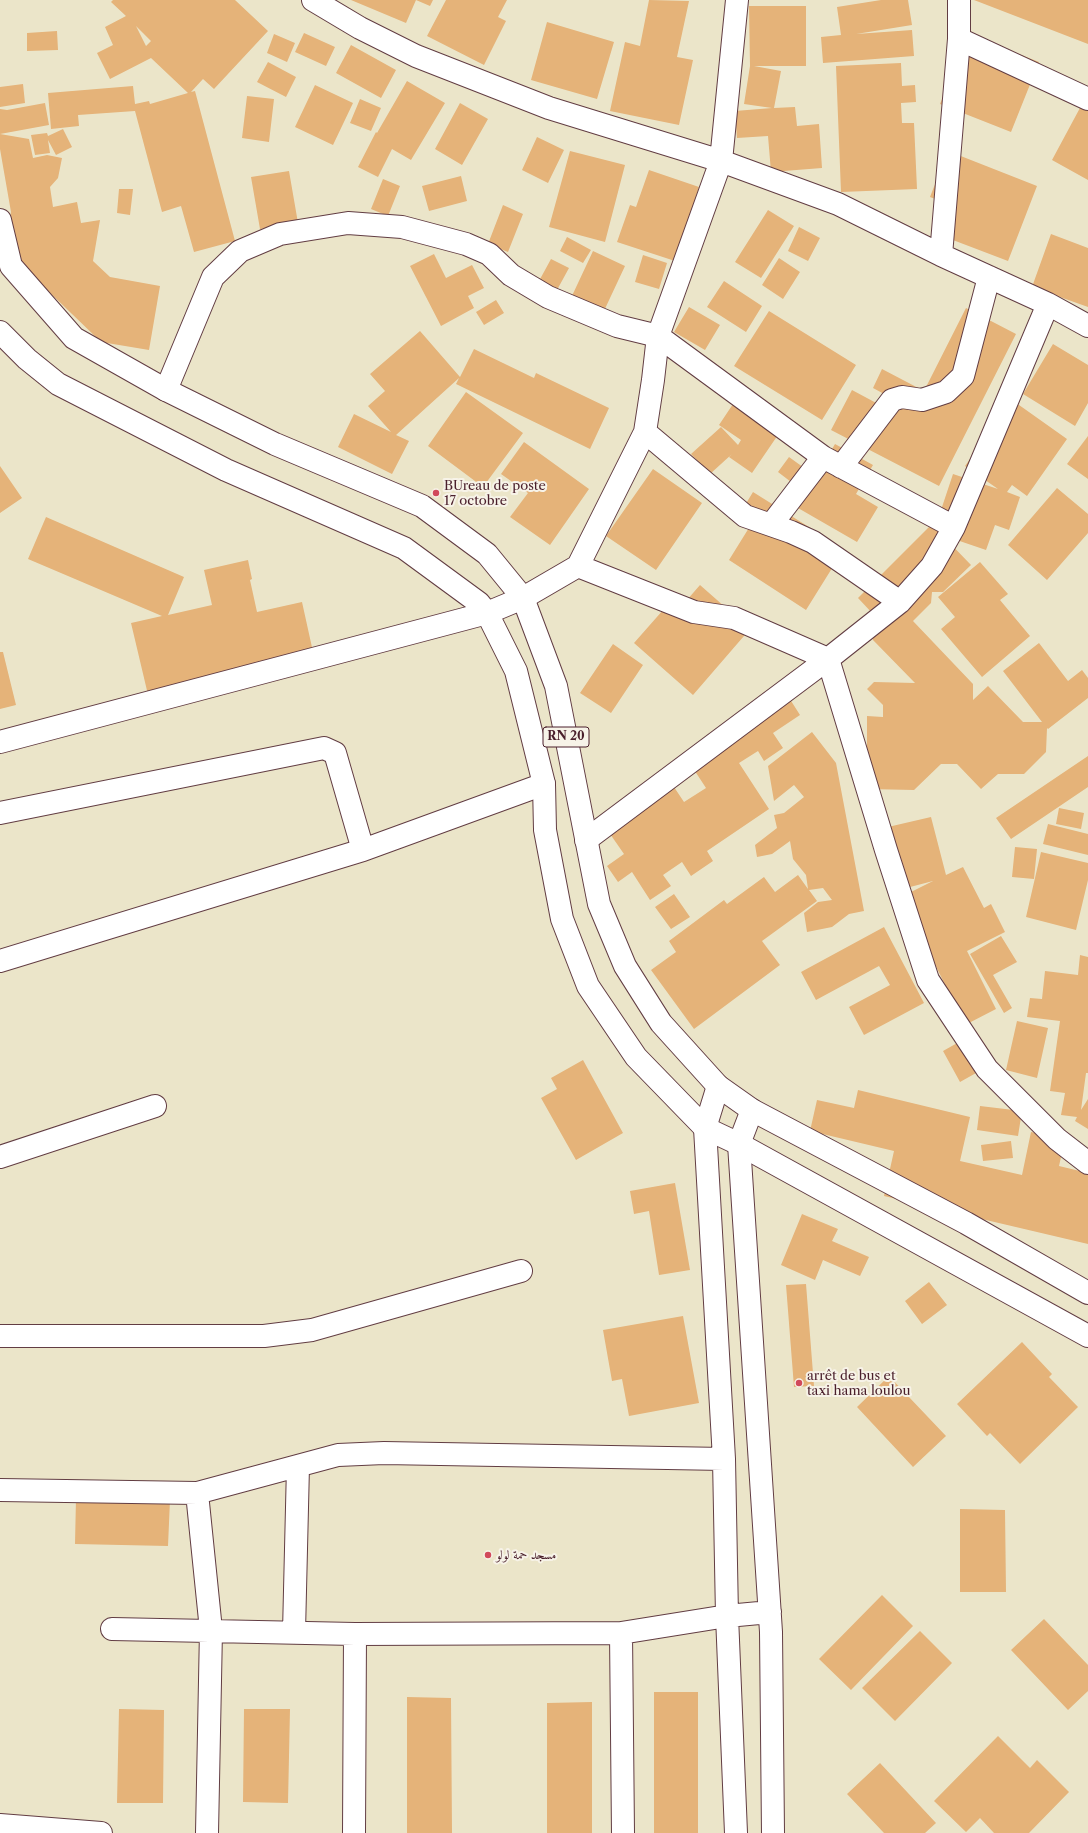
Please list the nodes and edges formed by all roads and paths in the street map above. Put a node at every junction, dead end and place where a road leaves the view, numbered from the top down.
1 (313, 0) edge
2 (737, 0) edge
3 (958, 0) edge
4 (959, 38) junction
5 (1088, 99) edge
6 (721, 161) junction
7 (0, 220) edge
8 (941, 255) junction
9 (989, 277) junction
10 (1048, 304) junction
11 (1088, 326) edge
12 (0, 332) edge
13 (658, 336) junction
14 (166, 390) junction
15 (645, 432) junction
16 (823, 457) junction
17 (842, 467) junction
18 (771, 525) junction
19 (954, 527) junction
20 (578, 566) junction
21 (522, 598) junction
22 (900, 602) junction
23 (487, 613) junction
24 (828, 659) junction
25 (0, 742) edge
26 (544, 784) junction
27 (0, 813) edge
28 (586, 840) junction
29 (363, 850) junction
30 (0, 961) edge
31 (718, 1086) junction
32 (155, 1106) dead end
33 (752, 1110) junction
34 (705, 1128) junction
35 (739, 1144) junction
36 (0, 1157) edge
37 (1088, 1163) edge
38 (522, 1271) dead end
39 (1088, 1293) edge
40 (0, 1336) edge
41 (1088, 1336) edge
42 (724, 1459) junction
43 (298, 1466) junction
44 (0, 1490) edge
45 (197, 1492) junction
46 (770, 1612) junction
47 (726, 1616) junction
48 (112, 1629) dead end
49 (211, 1630) junction
50 (294, 1632) junction
51 (620, 1633) junction
52 (355, 1634) junction
53 (0, 1825) edge
54 (102, 1833) edge
55 (207, 1833) edge
56 (354, 1833) edge
57 (622, 1833) edge
58 (736, 1833) edge
59 (772, 1833) edge

1 - 6 street
2 - 6 street
3 - 4 street
4 - 5 street
4 - 8 street
6 - 8 street
6 - 13 street
7 - 14 street, RN 20
8 - 9 street
9 - 10 street
9 - 17 street
10 - 11 street
10 - 19 street
12 - 23 street, RN 20
13 - 14 street
13 - 15 street
13 - 16 street
14 - 21 street, RN 20
15 - 18 street
15 - 20 street
16 - 17 street
16 - 18 street
17 - 19 street
18 - 22 street
19 - 22 street
20 - 21 street
20 - 24 street
21 - 23 street
21 - 28 street, RN 20
22 - 24 street
23 - 25 street
23 - 26 street, RN 20
24 - 28 street
24 - 37 street
26 - 29 street
26 - 34 street, RN 20
27 - 29 street
28 - 31 street, RN 20
29 - 30 street
31 - 33 street, RN 20
31 - 34 street
32 - 36 street
33 - 35 street
33 - 39 street, RN 20
34 - 35 street, RN 20
34 - 42 street
35 - 41 street, RN 20
35 - 46 street
38 - 40 street
42 - 43 street
42 - 47 street
43 - 45 street
43 - 50 street
44 - 45 street
45 - 49 street
46 - 47 street
46 - 59 street
47 - 51 street
47 - 58 street
48 - 49 street
49 - 50 street
49 - 55 street
50 - 52 street
51 - 52 street
51 - 57 street
52 - 56 street
53 - 54 street

